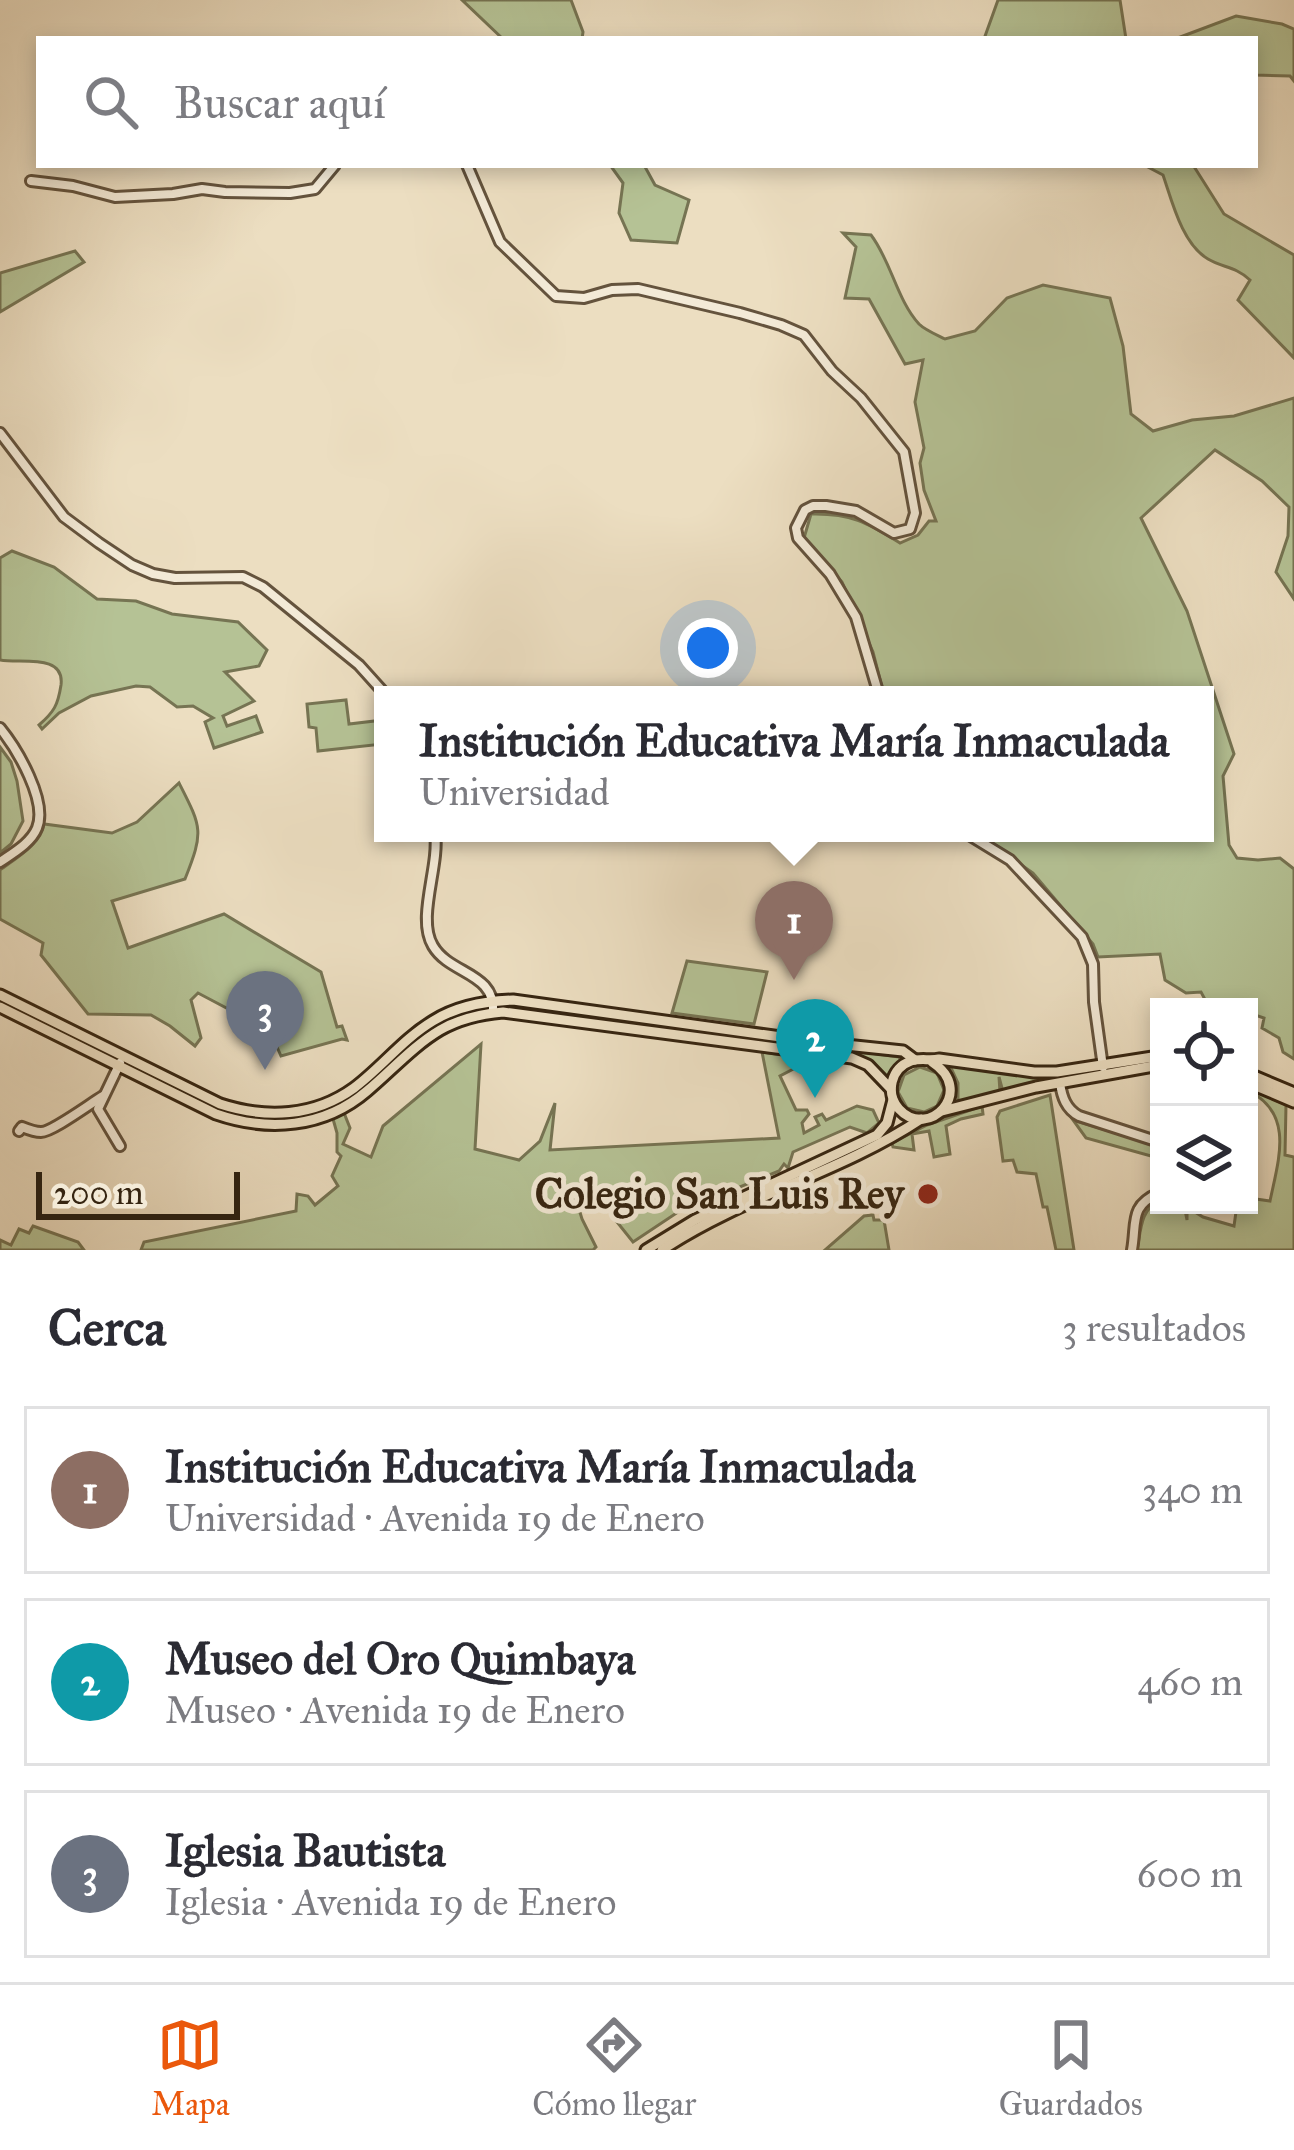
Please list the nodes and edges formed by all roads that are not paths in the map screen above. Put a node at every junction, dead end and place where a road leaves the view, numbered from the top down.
1 (332, 168) edge
2 (467, 168) edge
3 (32, 182) dead end
4 (0, 433) edge
5 (378, 686) edge
6 (876, 686) edge
7 (0, 728) edge
8 (436, 842) edge
9 (981, 842) edge
10 (0, 862) edge
11 (0, 995) edge
12 (0, 1007) edge
13 (494, 1007) junction
14 (915, 1060) junction
15 (121, 1061) junction
16 (932, 1062) junction
17 (1150, 1062) edge
18 (1140, 1064) junction
19 (1103, 1067) junction
20 (1258, 1078) edge
21 (1060, 1083) junction
22 (1258, 1087) edge
23 (1294, 1093) edge
24 (892, 1094) junction
25 (104, 1095) junction
26 (1294, 1102) edge
27 (942, 1111) junction
28 (921, 1119) junction
29 (20, 1131) dead end
30 (1150, 1139) edge
31 (120, 1146) dead end
32 (1150, 1198) edge
33 (646, 1250) edge
34 (662, 1250) edge
35 (1132, 1250) edge

1 - 3 street
2 - 6 street
4 - 5 street
7 - 10 street
8 - 13 street
9 - 19 street
11 - 15 main road
12 - 15 main road
13 - 14 main road
13 - 15 main road
13 - 24 main road
14 - 16 main road
14 - 24 main road
15 - 25 street
16 - 19 main road
16 - 27 main road
17 - 18 main road
18 - 19 main road
18 - 21 main road
20 - 23 main road
21 - 27 main road
21 - 30 street
22 - 26 main road
24 - 28 main road
24 - 33 main road
25 - 29 street
25 - 31 street
27 - 28 main road
28 - 34 main road
32 - 35 street

